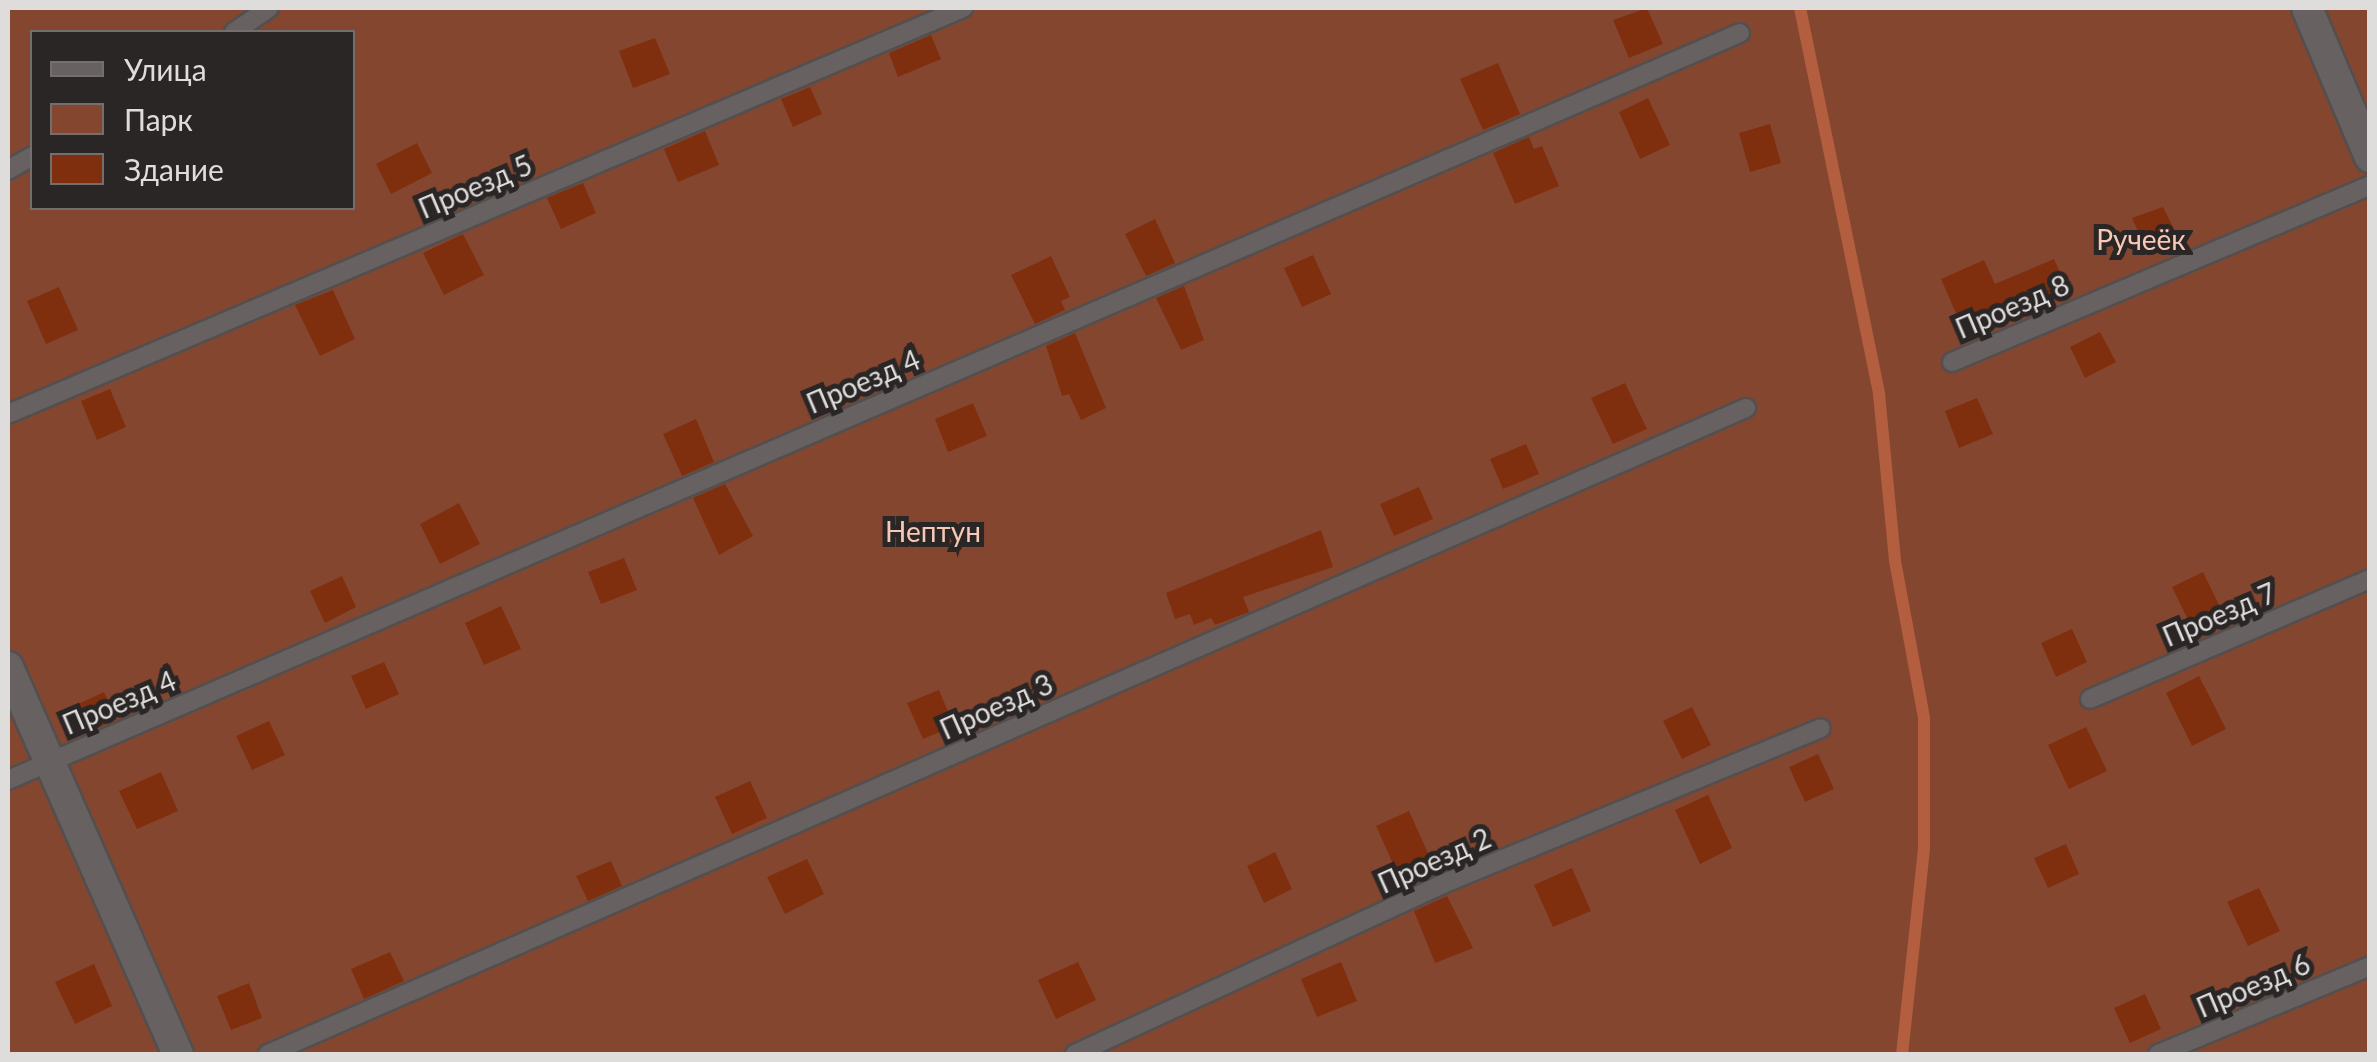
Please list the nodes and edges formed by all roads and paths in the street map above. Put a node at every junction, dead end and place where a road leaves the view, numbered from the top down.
1 (270, 8) edge
2 (963, 8) edge
3 (2307, 8) edge
4 (237, 30) edge
5 (1740, 32) dead end
6 (30, 157) edge
7 (2370, 157) edge
8 (8, 170) edge
9 (2370, 184) edge
10 (1952, 362) dead end
11 (1746, 408) dead end
12 (8, 414) edge
13 (2370, 580) edge
14 (8, 667) edge
15 (2090, 699) dead end
16 (1821, 728) dead end
17 (49, 762) junction
18 (8, 780) edge
19 (2370, 966) edge
20 (178, 1054) edge
21 (268, 1054) edge
22 (1074, 1054) edge
23 (2158, 1054) edge

1 - 4 lane
2 - 12 lane, Проезд 5
3 - 7 street
5 - 17 lane, Проезд 4
6 - 8 lane
9 - 10 lane, Проезд 8
11 - 21 lane, Проезд 3
13 - 15 lane, Проезд 7
14 - 17 street
16 - 22 lane, Проезд 2
17 - 18 lane, Проезд 4
17 - 20 street
19 - 23 lane, Проезд 6

